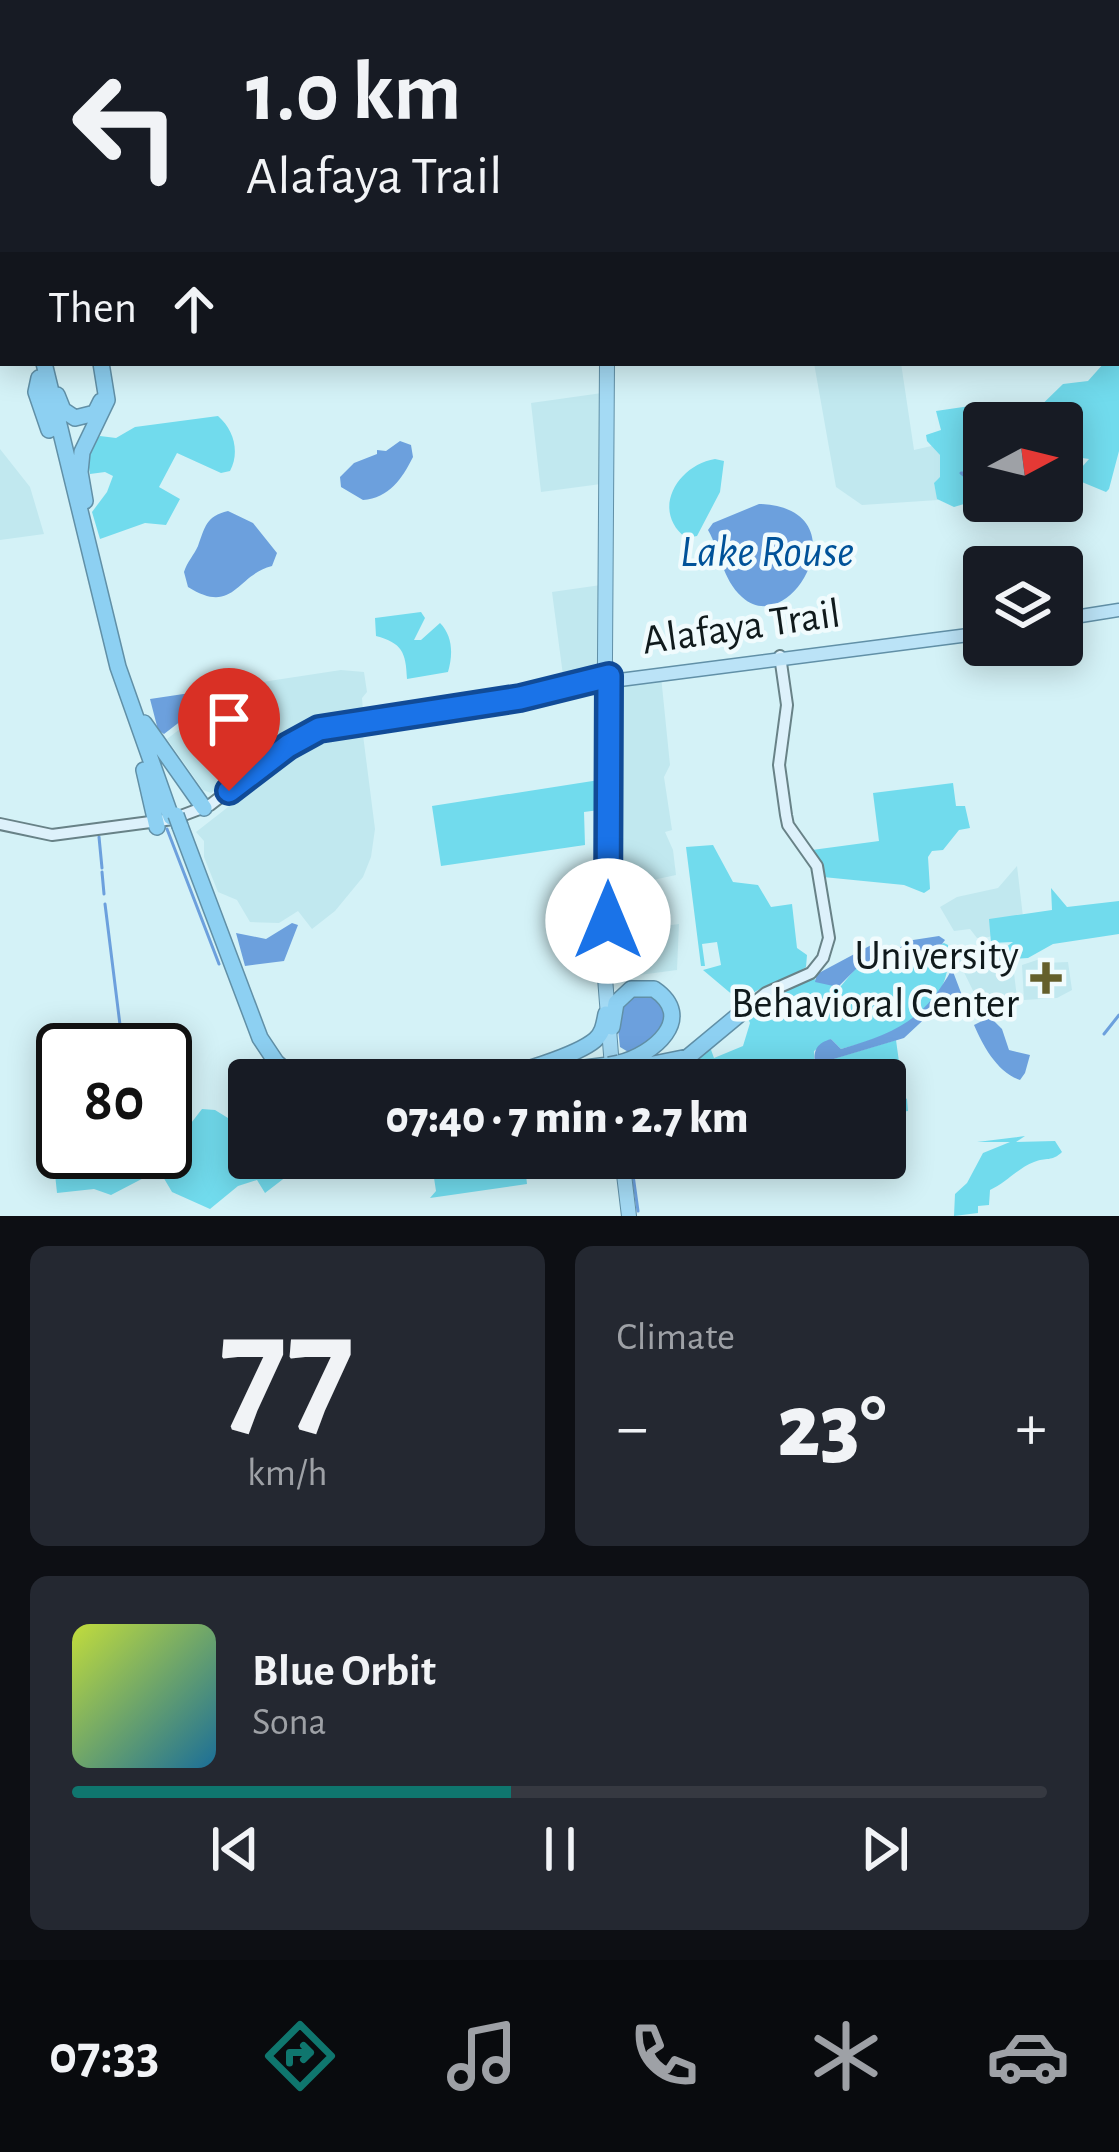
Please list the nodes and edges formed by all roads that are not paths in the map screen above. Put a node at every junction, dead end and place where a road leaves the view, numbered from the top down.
1 (98, 366) edge
2 (98, 366) edge
3 (609, 366) edge
4 (39, 377) edge
5 (88, 528) junction
6 (95, 568) junction
7 (1119, 612) edge
8 (1083, 619) edge
9 (963, 633) edge
10 (778, 656) junction
11 (607, 679) junction
12 (134, 709) junction
13 (207, 803) junction
14 (165, 823) junction
15 (0, 827) edge
16 (739, 1011) joint
17 (609, 1020) junction
18 (265, 1059) edge
19 (273, 1059) edge
20 (551, 1059) edge
21 (614, 1059) edge
22 (639, 1059) edge
23 (674, 1059) edge

1 - 4 highway
2 - 5 highway
3 - 11 highway
4 - 5 highway
4 - 6 highway
5 - 6 highway
6 - 12 highway
7 - 8 main road
9 - 10 main road, Alafaya Trail
10 - 11 main road, Alafaya Trail
10 - 16 main road
11 - 13 main road, Alafaya Trail
11 - 17 highway
12 - 13 highway
12 - 14 highway
13 - 14 main road
14 - 15 main road
14 - 18 highway
14 - 19 highway
16 - 23 highway
17 - 20 highway
17 - 21 highway
17 - 22 highway

